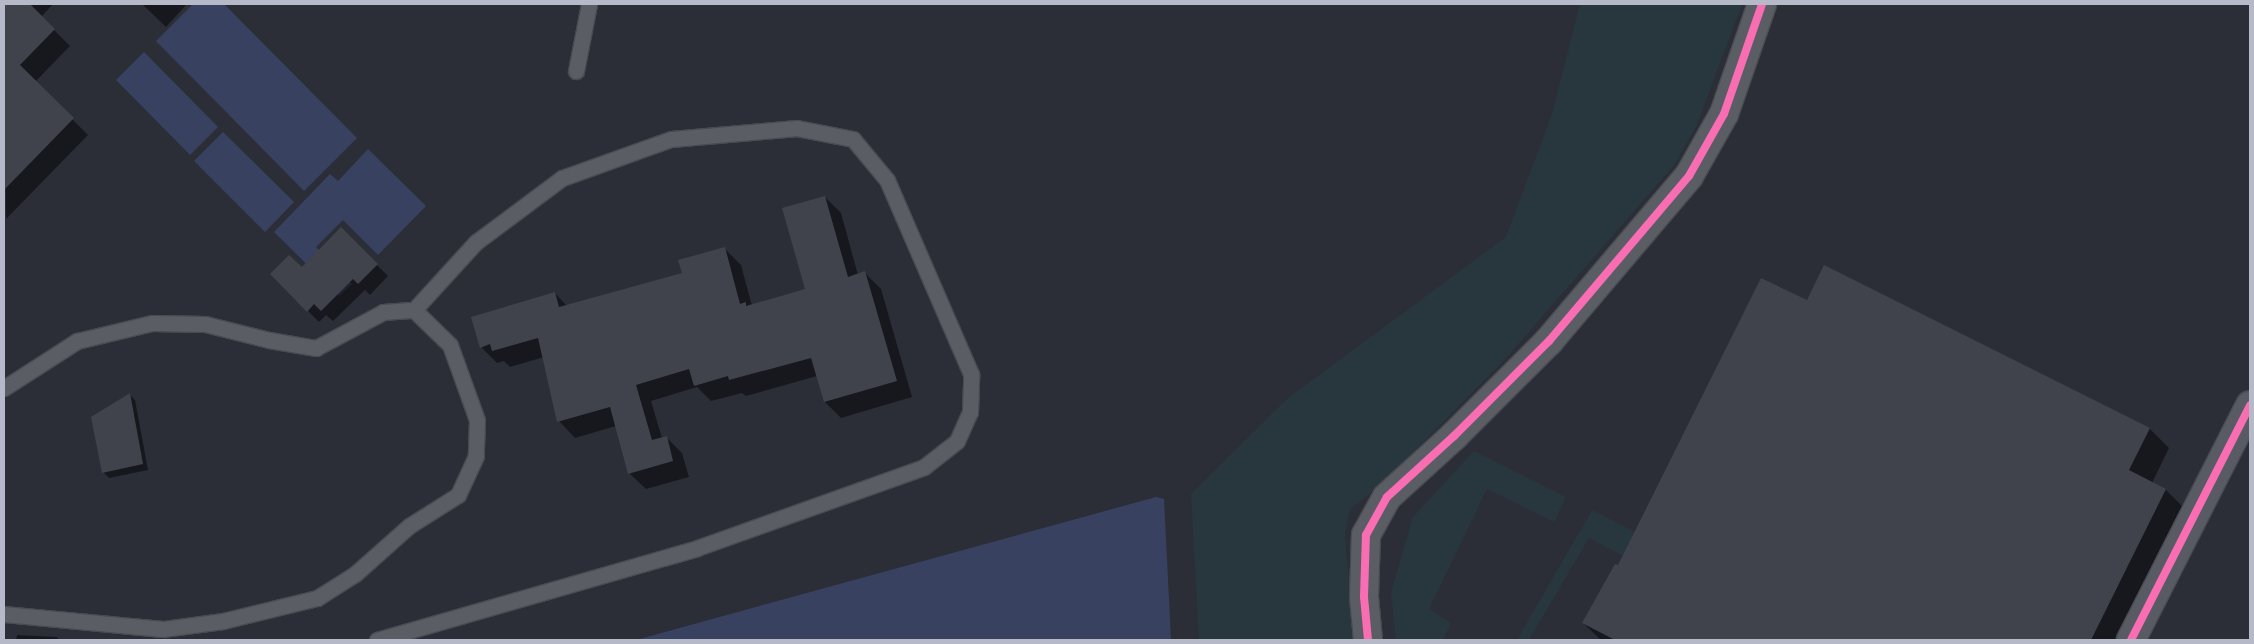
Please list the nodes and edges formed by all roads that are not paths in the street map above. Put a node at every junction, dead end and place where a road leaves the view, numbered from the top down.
1 (589, 4) edge
2 (1762, 4) edge
3 (576, 71) dead end
4 (414, 310) junction
5 (4, 388) edge
6 (2250, 405) edge
7 (4, 614) edge
8 (161, 635) edge
9 (378, 640) edge
10 (1368, 640) edge
11 (2131, 640) edge

1 - 3 lane
2 - 10 street
4 - 5 lane
4 - 8 lane
4 - 9 lane
6 - 11 street
7 - 8 lane

